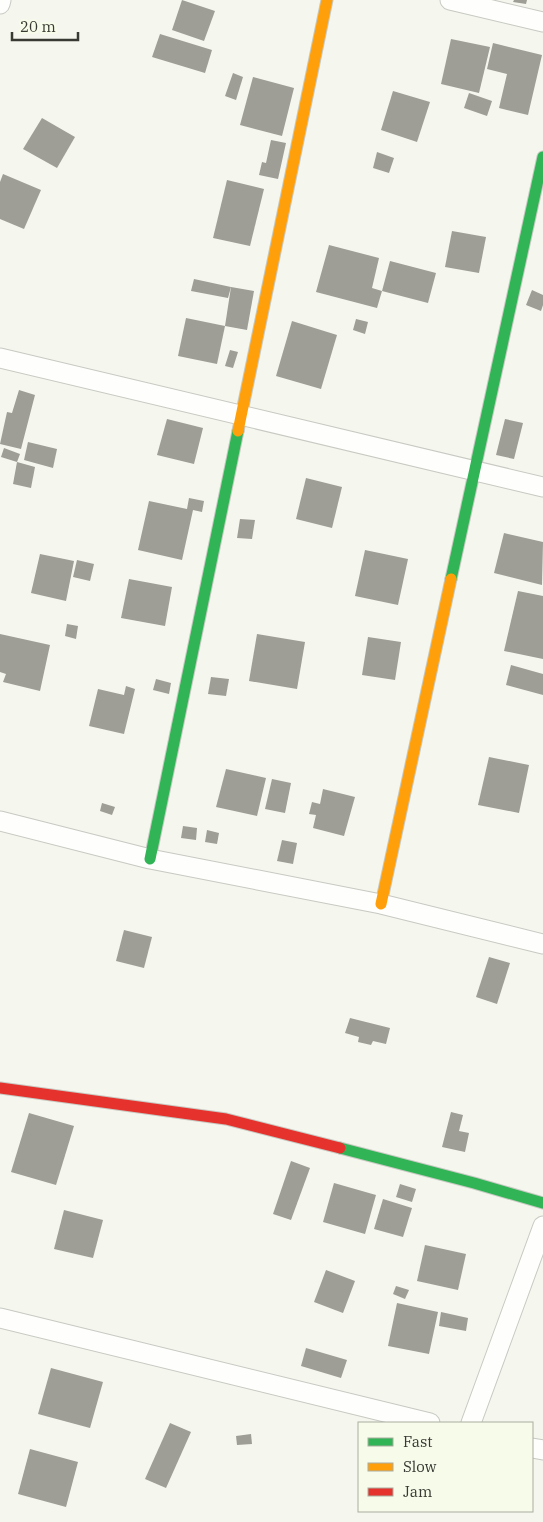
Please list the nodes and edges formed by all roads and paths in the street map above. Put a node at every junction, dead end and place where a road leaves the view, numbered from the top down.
1 (1, 0) edge
2 (327, 0) edge
3 (450, 0) edge
4 (0, 4) edge
5 (543, 22) edge
6 (543, 157) edge
7 (0, 358) edge
8 (241, 416) junction
9 (475, 471) junction
10 (543, 487) edge
11 (0, 821) edge
12 (150, 859) junction
13 (381, 904) junction
14 (543, 944) edge
15 (0, 1088) edge
16 (543, 1203) edge
17 (543, 1226) edge
18 (0, 1318) edge
19 (426, 1422) edge
20 (471, 1422) edge

1 - 4 street
2 - 8 street
3 - 5 street
6 - 9 street
7 - 8 street
8 - 9 street
8 - 12 street
9 - 10 street
9 - 13 street
11 - 12 street
12 - 13 street
13 - 14 street
15 - 16 street
17 - 20 street
18 - 19 street

